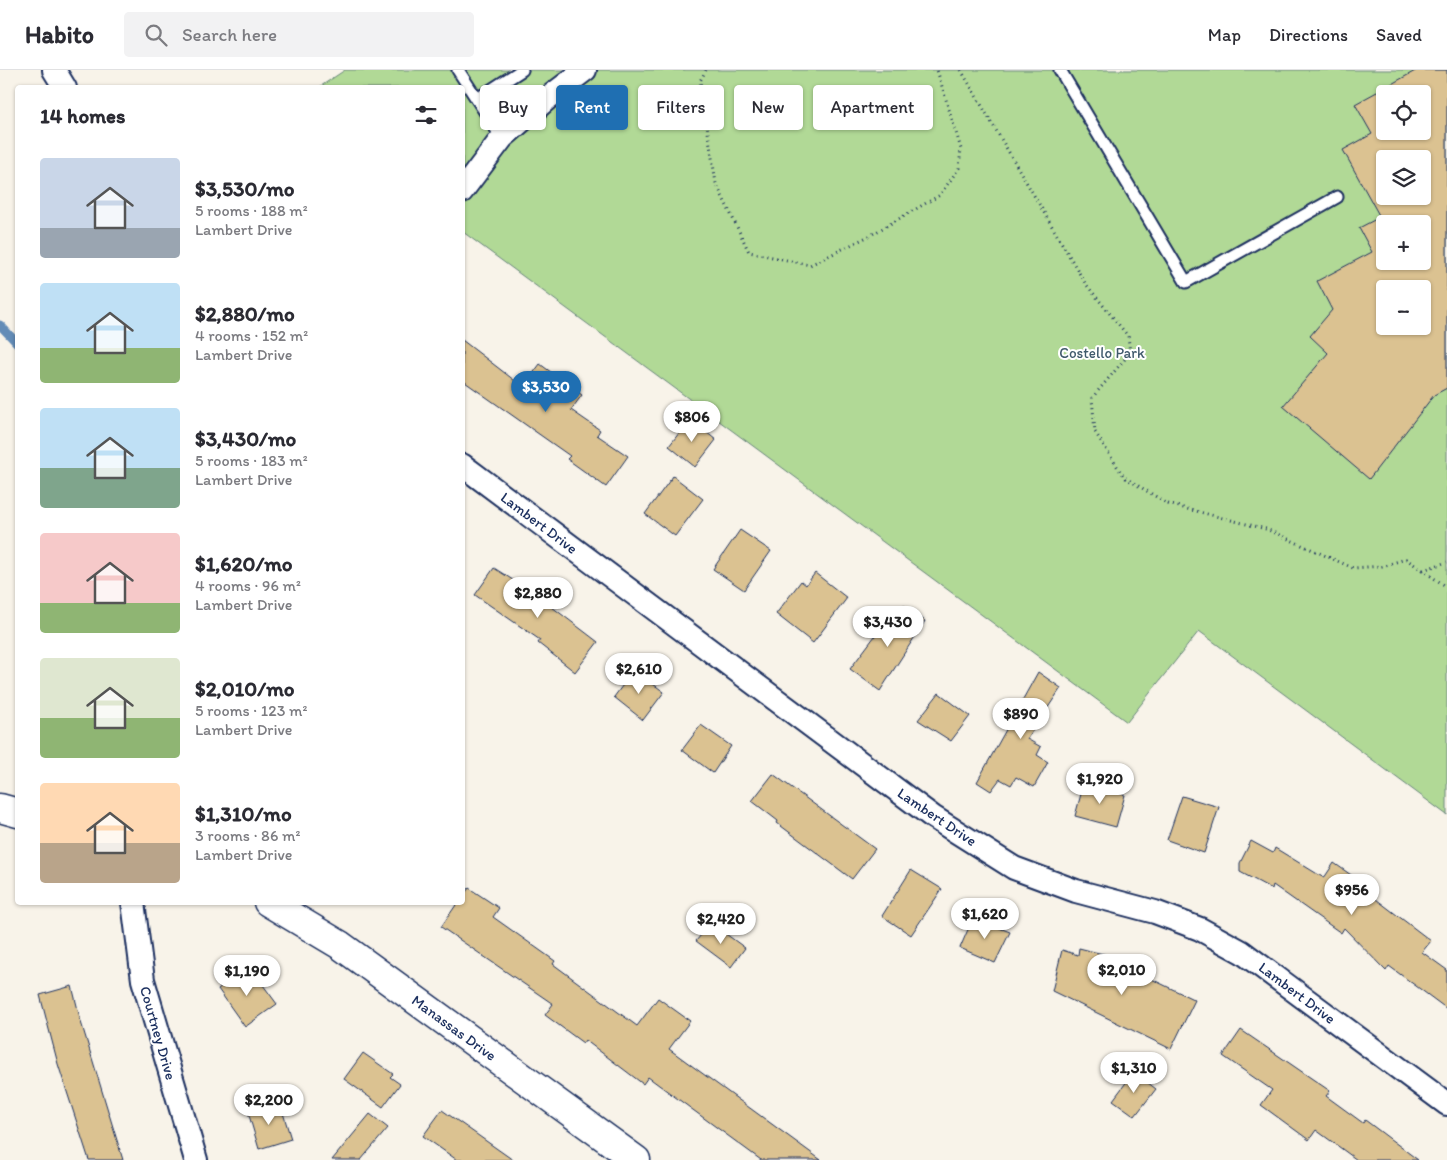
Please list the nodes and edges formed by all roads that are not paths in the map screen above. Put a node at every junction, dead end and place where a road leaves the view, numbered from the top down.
1 (54, 70) edge
2 (458, 70) edge
3 (522, 70) edge
4 (585, 70) edge
5 (1060, 70) edge
6 (63, 85) edge
7 (477, 99) junction
8 (502, 138) junction
9 (465, 187) edge
10 (1338, 196) dead end
11 (465, 468) edge
12 (0, 808) edge
13 (15, 812) edge
14 (133, 905) edge
15 (273, 905) edge
16 (1447, 1104) edge
17 (196, 1160) edge
18 (636, 1160) edge

1 - 6 street
2 - 7 lane
3 - 7 lane
4 - 8 street
5 - 10 lane
7 - 8 lane
8 - 9 street
11 - 16 street, Lambert Drive
12 - 13 main road
14 - 17 street, Courtney Drive
15 - 18 main road, Manassas Drive

